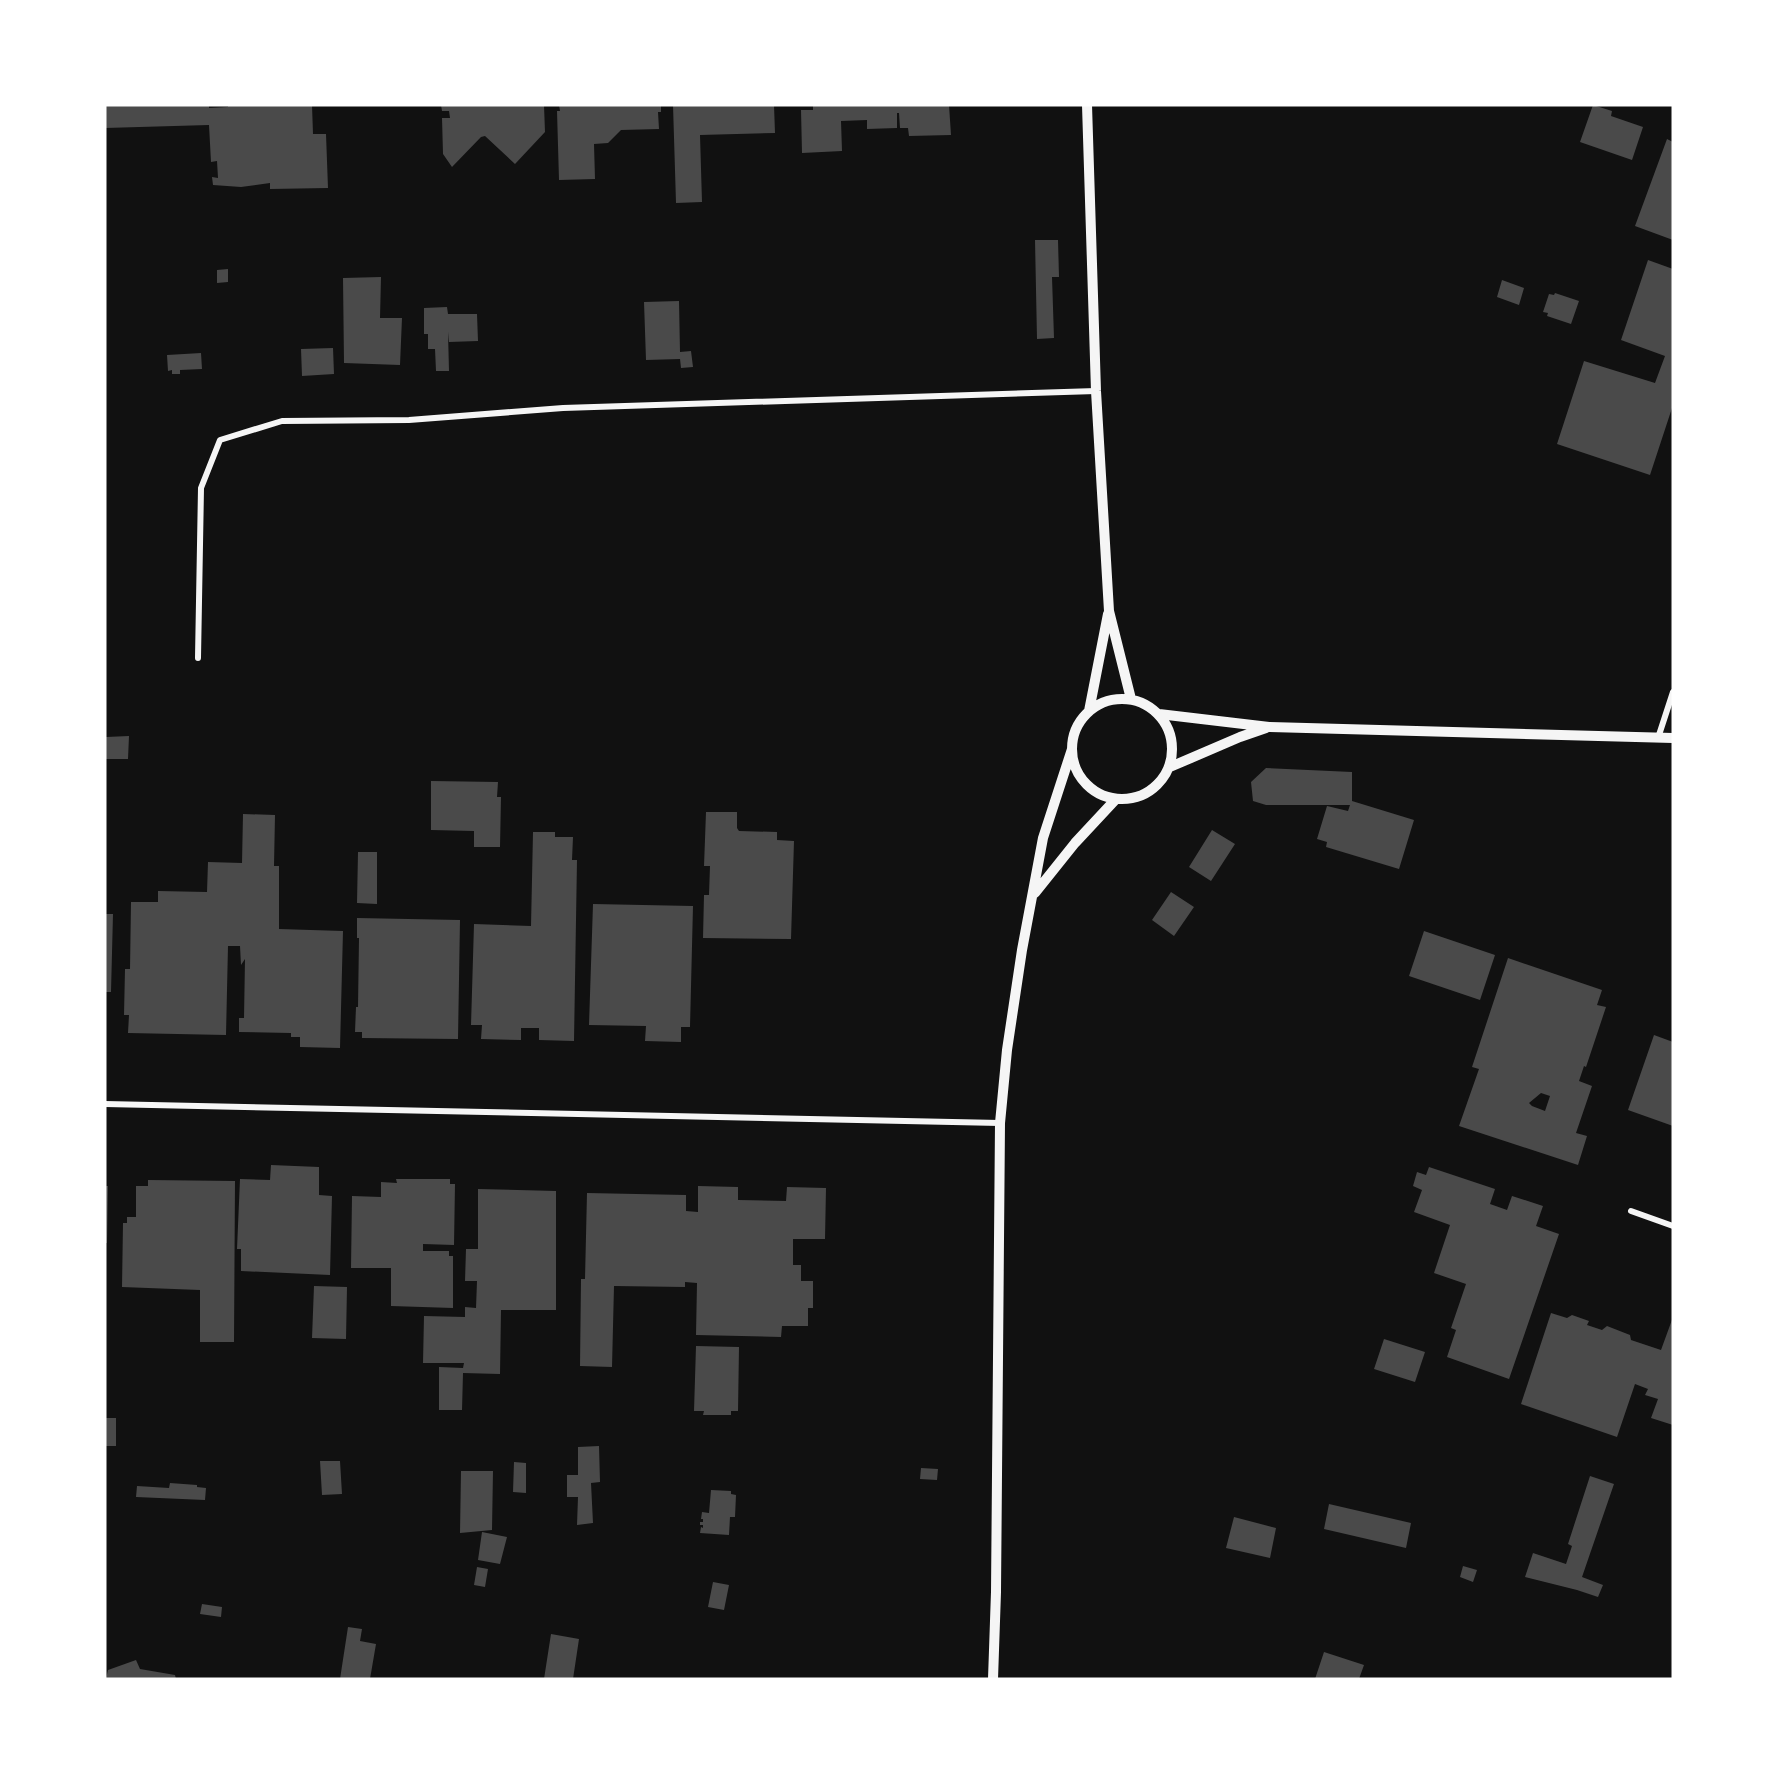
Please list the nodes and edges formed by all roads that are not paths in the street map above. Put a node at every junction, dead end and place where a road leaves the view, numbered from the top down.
1 (1088, 105) edge
2 (1096, 391) junction
3 (1109, 611) junction
4 (198, 658) dead end
5 (1673, 692) edge
6 (1131, 699) junction
7 (1089, 711) junction
8 (1159, 714) junction
9 (1269, 727) junction
10 (1658, 738) junction
11 (1673, 738) edge
12 (1072, 749) junction
13 (1170, 767) junction
14 (1116, 799) junction
15 (1033, 896) junction
16 (105, 1104) edge
17 (1000, 1123) junction
18 (1631, 1211) dead end
19 (1673, 1226) edge
20 (993, 1679) edge

1 - 2 street
2 - 3 street
2 - 4 street
3 - 6 street
3 - 7 street
5 - 10 street
6 - 7 street
6 - 8 street
7 - 12 street
8 - 9 street
8 - 13 street
9 - 10 street
9 - 13 street
10 - 11 street
12 - 14 street
12 - 15 street
13 - 14 street
14 - 15 street
15 - 17 street
16 - 17 street
17 - 20 street
18 - 19 street

